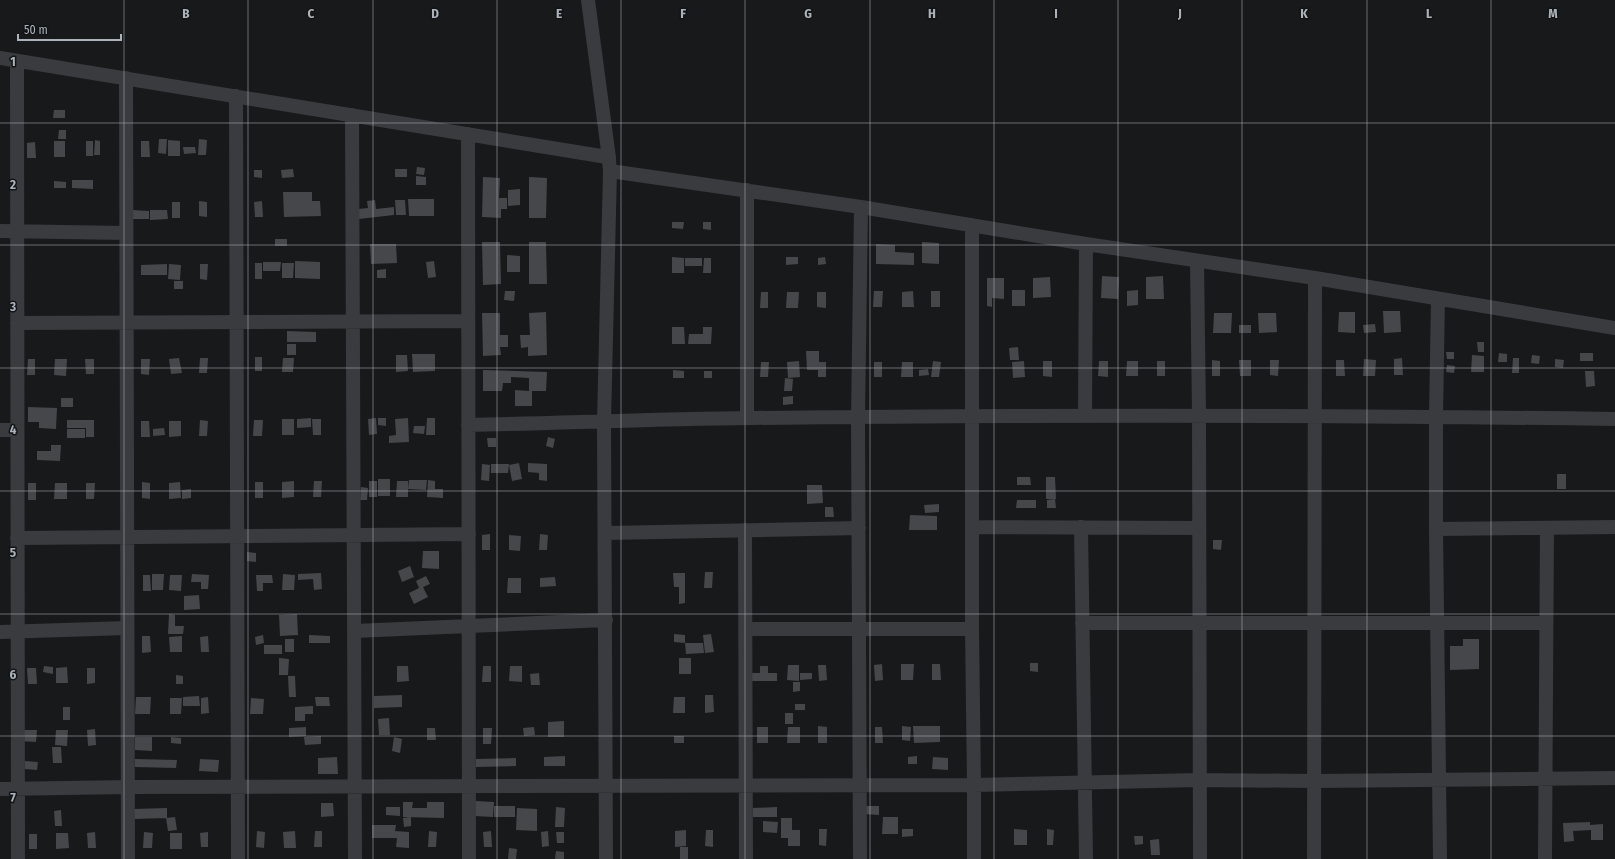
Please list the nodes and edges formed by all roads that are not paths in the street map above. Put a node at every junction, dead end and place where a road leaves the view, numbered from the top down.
1 (588, 0) edge
2 (0, 58) edge
3 (17, 61) junction
4 (126, 78) junction
5 (236, 96) junction
6 (352, 115) junction
7 (468, 134) junction
8 (609, 165) junction
9 (747, 190) junction
10 (861, 207) junction
11 (972, 225) junction
12 (0, 231) edge
13 (17, 231) junction
14 (126, 233) junction
15 (1086, 244) junction
16 (1197, 261) junction
17 (1315, 278) junction
18 (1438, 299) junction
19 (468, 321) junction
20 (236, 322) junction
21 (353, 322) junction
22 (17, 323) junction
23 (126, 323) junction
24 (1615, 328) edge
25 (1199, 415) junction
26 (972, 416) junction
27 (1085, 416) junction
28 (1314, 416) junction
29 (1436, 416) junction
30 (747, 418) junction
31 (858, 418) junction
32 (1615, 419) edge
33 (604, 422) junction
34 (468, 425) junction
35 (0, 430) edge
36 (17, 430) junction
37 (972, 527) junction
38 (1081, 527) junction
39 (858, 528) junction
40 (1199, 528) junction
41 (1547, 528) junction
42 (1615, 528) edge
43 (1436, 529) junction
44 (745, 530) junction
45 (606, 533) junction
46 (469, 534) junction
47 (354, 535) junction
48 (237, 536) junction
49 (127, 537) junction
50 (17, 538) junction
51 (606, 620) junction
52 (1082, 623) junction
53 (1438, 623) junction
54 (1546, 623) junction
55 (1199, 624) junction
56 (1314, 624) junction
57 (469, 626) junction
58 (127, 628) junction
59 (745, 629) junction
60 (860, 629) junction
61 (972, 629) junction
62 (18, 631) junction
63 (354, 631) junction
64 (0, 632) edge
65 (1546, 778) junction
66 (1615, 778) edge
67 (1199, 780) junction
68 (1440, 780) junction
69 (1315, 781) junction
70 (1084, 783) junction
71 (859, 785) junction
72 (974, 785) junction
73 (606, 786) junction
74 (746, 786) junction
75 (128, 787) junction
76 (238, 787) junction
77 (354, 787) junction
78 (469, 787) junction
79 (0, 789) edge
80 (18, 789) junction
81 (18, 859) edge
82 (128, 859) edge
83 (238, 859) edge
84 (355, 859) edge
85 (469, 859) edge
86 (606, 859) edge
87 (746, 859) edge
88 (860, 859) edge
89 (974, 859) edge
90 (1086, 859) edge
91 (1200, 859) edge
92 (1314, 859) edge
93 (1440, 859) edge
94 (1545, 859) edge

1 - 8 street
2 - 3 street
3 - 4 street
3 - 13 street
4 - 5 street
4 - 14 street
5 - 6 street
5 - 20 street
6 - 7 street
6 - 21 street
7 - 8 street
7 - 19 street
8 - 9 street
8 - 33 street
9 - 10 street
9 - 30 street
10 - 11 street
10 - 31 street
11 - 15 street
11 - 26 street
12 - 13 street
13 - 14 street
13 - 22 street
14 - 23 street
15 - 16 street
15 - 27 street
16 - 17 street
16 - 25 street
17 - 18 street
17 - 28 street
18 - 24 street
18 - 29 street
19 - 21 street
19 - 34 street
20 - 21 street
20 - 23 street
20 - 48 street
21 - 47 street
22 - 23 street
22 - 36 street
23 - 49 street
25 - 27 street
25 - 28 street
25 - 40 street
26 - 27 street
26 - 31 street
26 - 37 street
28 - 29 street
28 - 56 street
29 - 32 street
29 - 43 street
30 - 31 street
30 - 33 street
31 - 39 street
33 - 34 street
33 - 45 street
34 - 46 street
35 - 36 street
36 - 50 street
37 - 38 street
37 - 61 street
38 - 40 street
38 - 52 street
39 - 44 street
39 - 60 street
40 - 55 street
41 - 42 street
41 - 43 street
41 - 54 street
43 - 53 street
44 - 45 street
44 - 59 street
45 - 51 street
46 - 47 street
46 - 57 street
47 - 48 street
47 - 63 street
48 - 49 street
48 - 76 street
49 - 50 street
49 - 58 street
50 - 62 street
51 - 57 street
51 - 73 street
52 - 55 street
52 - 70 street
53 - 54 street
53 - 56 street
53 - 68 street
54 - 65 street
55 - 56 street
55 - 67 street
56 - 69 street
57 - 63 street
57 - 78 street
58 - 62 street
58 - 75 street
59 - 60 street
59 - 74 street
60 - 61 street
60 - 71 street
61 - 72 street
62 - 64 street
62 - 80 street
63 - 77 street
65 - 66 street
65 - 68 street
65 - 94 street
67 - 69 street
67 - 70 street
67 - 91 street
68 - 69 street
68 - 93 street
69 - 92 street
70 - 72 street
70 - 90 street
71 - 72 street
71 - 74 street
71 - 88 street
72 - 89 street
73 - 74 street
73 - 78 street
73 - 86 street
74 - 87 street
75 - 76 street
75 - 80 street
75 - 82 street
76 - 77 street
76 - 83 street
77 - 78 street
77 - 84 street
78 - 85 street
79 - 80 street
80 - 81 street

